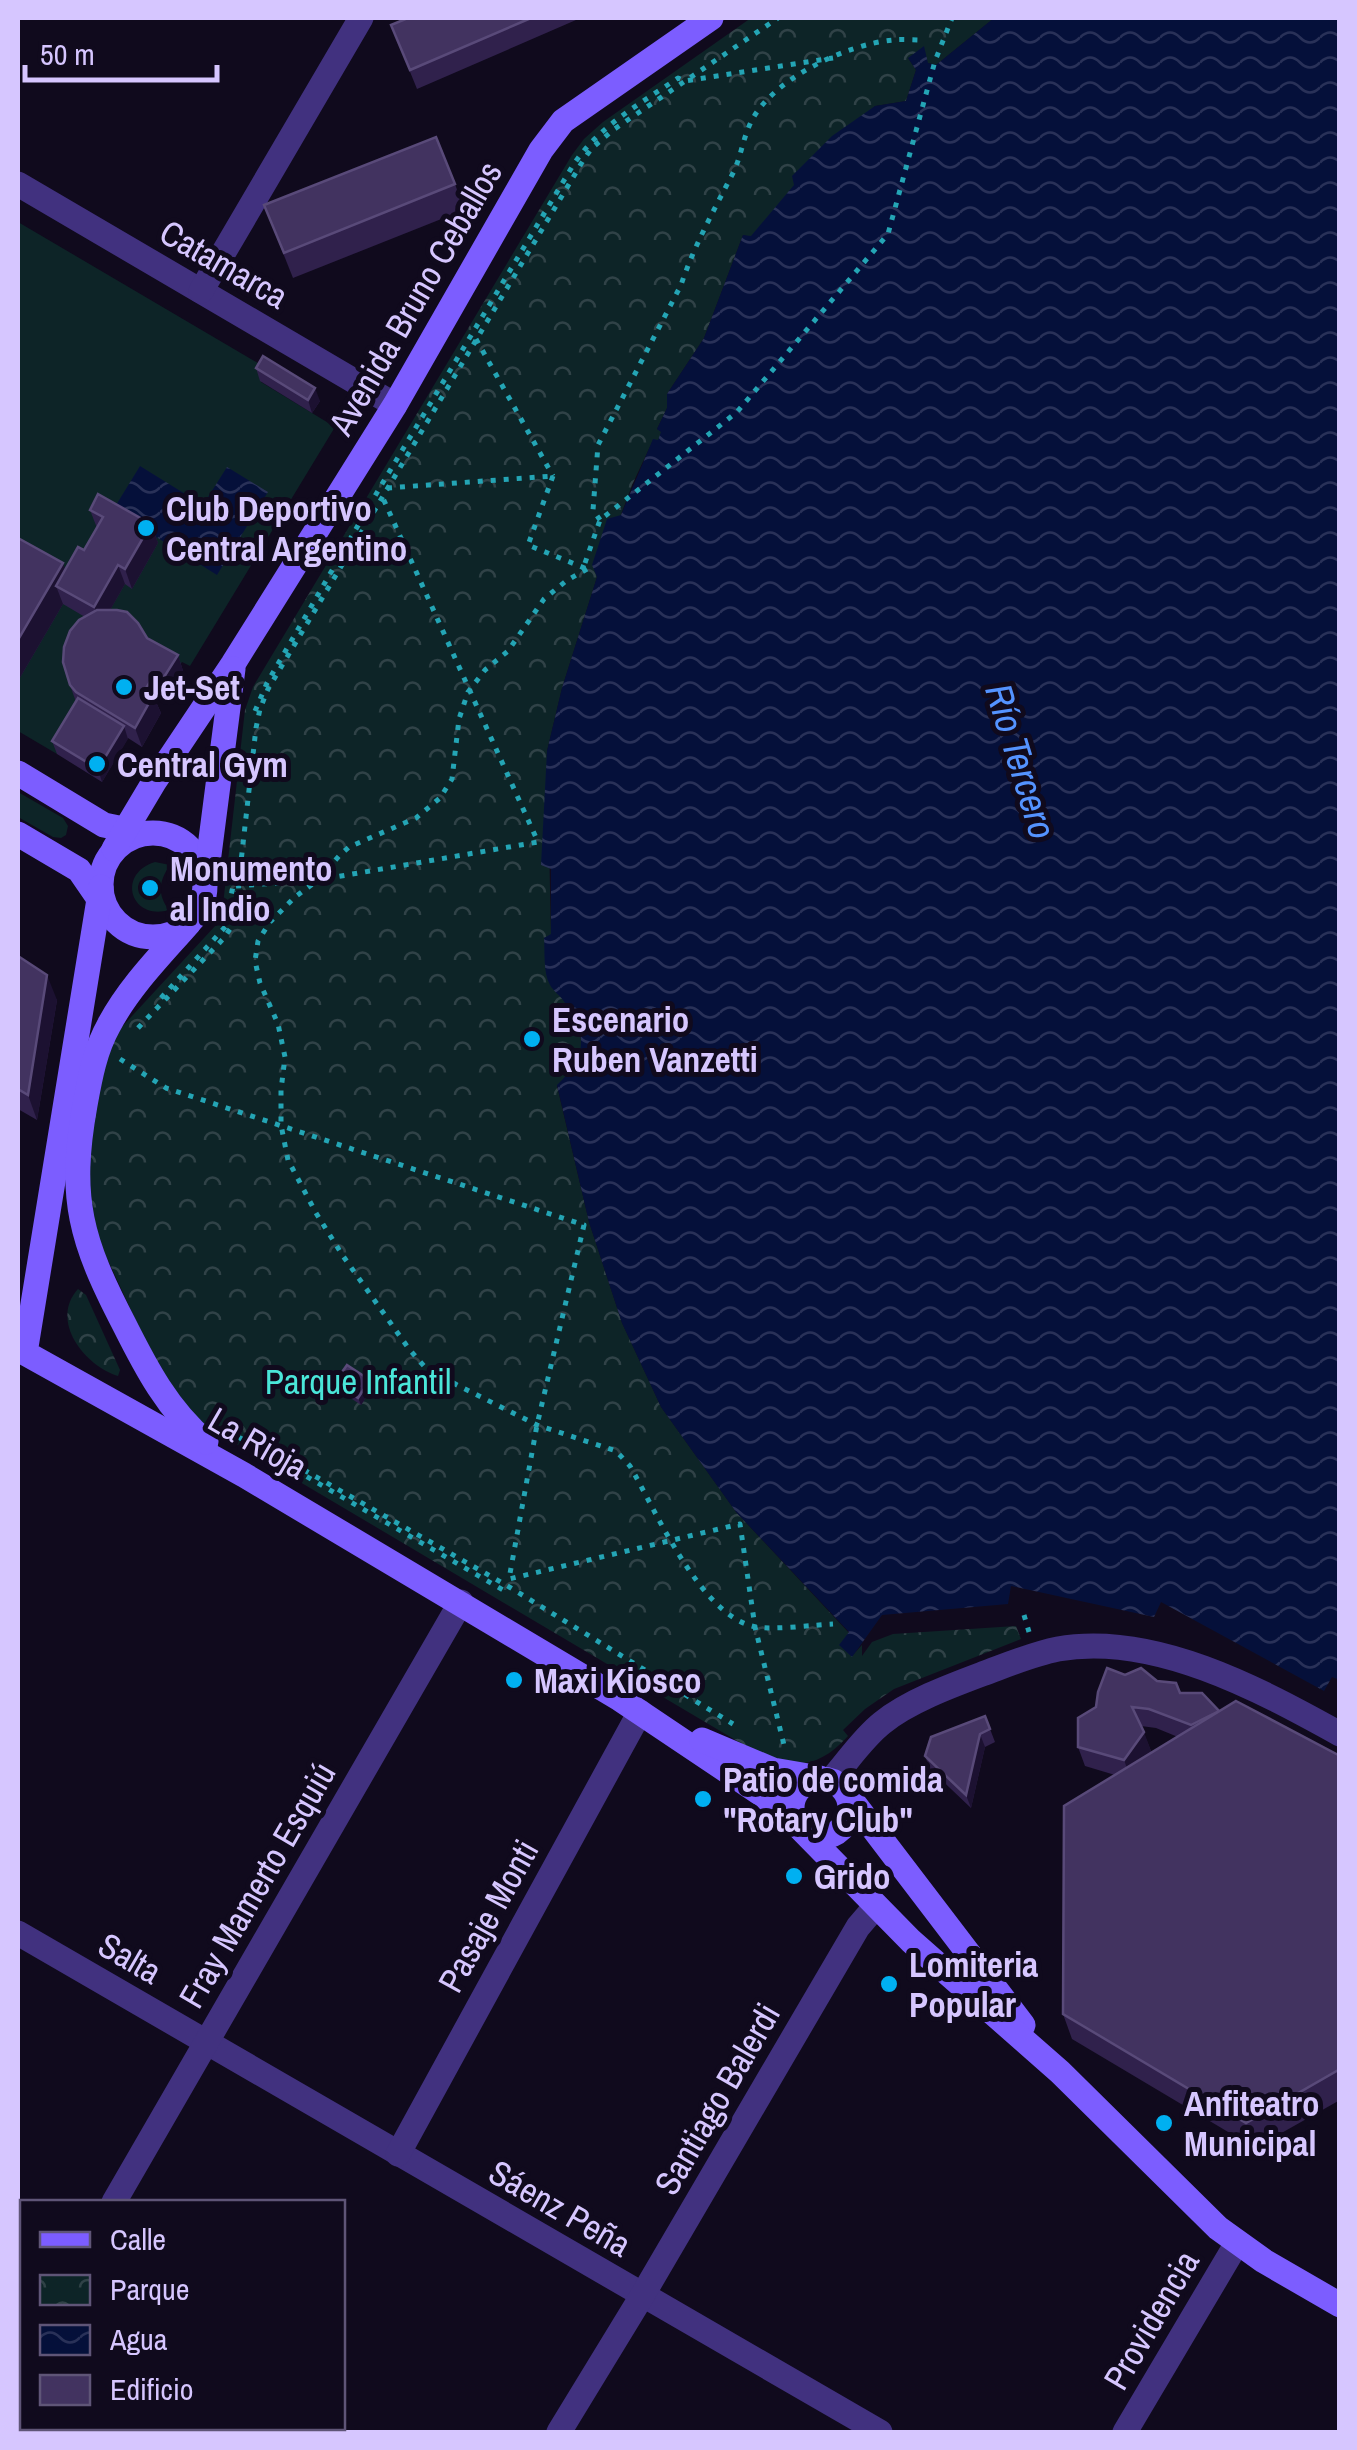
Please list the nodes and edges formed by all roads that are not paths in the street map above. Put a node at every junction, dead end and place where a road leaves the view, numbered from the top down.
1 (361, 18) edge
2 (711, 18) edge
3 (18, 184) edge
4 (201, 291) junction
5 (395, 405) junction
6 (234, 664) junction
7 (18, 774) edge
8 (18, 834) edge
9 (128, 837) junction
10 (205, 882) junction
11 (102, 898) junction
12 (189, 923) junction
13 (20, 1356) edge
14 (244, 1474) junction
15 (461, 1602) junction
16 (640, 1712) junction
17 (1340, 1734) edge
18 (832, 1784) junction
19 (799, 1827) junction
20 (876, 1906) junction
21 (18, 1932) edge
22 (206, 2044) junction
23 (1060, 2072) junction
24 (398, 2154) junction
25 (115, 2200) edge
26 (1237, 2243) junction
27 (642, 2296) junction
28 (1340, 2305) edge
29 (559, 2432) edge
30 (880, 2432) edge
31 (1125, 2432) edge

1 - 4 street
2 - 5 main road, Avenida Bruno Ceballos
3 - 4 street, Catamarca
4 - 5 street, Catamarca
5 - 6 main road, Avenida Bruno Ceballos
6 - 9 main road, Avenida Bruno Ceballos
6 - 10 main road, Avenida Bruno Ceballos
7 - 9 main road
8 - 11 main road
9 - 10 main road
9 - 11 main road
10 - 12 main road
11 - 12 main road
11 - 13 main road
12 - 14 main road
13 - 14 main road, La Rioja
14 - 15 main road, La Rioja
15 - 16 main road, La Rioja
15 - 22 street, Fray Mamerto Esquiú
16 - 18 main road
16 - 19 main road
16 - 24 street, Pasaje Monti
17 - 18 street
18 - 19 main road
18 - 19 main road
18 - 23 main road
19 - 20 main road
20 - 23 main road
20 - 27 street, Santiago Balerdi
21 - 22 street, Salta
22 - 24 street, Sáenz Peña
22 - 25 street, Fray Mamerto Esquiú
23 - 26 main road
24 - 27 street, Sáenz Peña
26 - 28 main road
26 - 31 street, Providencia
27 - 29 street, Santiago Balerdi
27 - 30 street, Sáenz Peña

